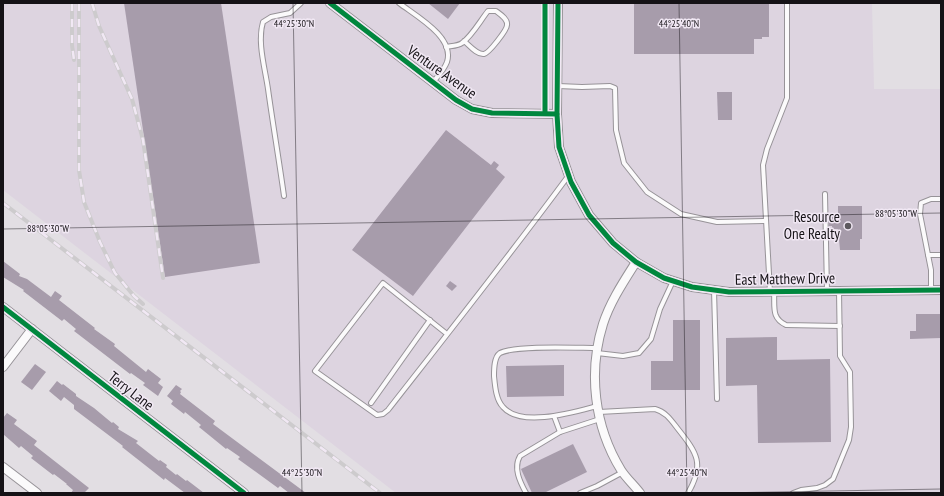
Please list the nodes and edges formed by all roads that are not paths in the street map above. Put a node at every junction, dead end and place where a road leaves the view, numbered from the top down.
1 (301, 3) edge
2 (330, 3) edge
3 (399, 3) edge
4 (558, 3) edge
5 (787, 3) edge
6 (464, 41) junction
7 (446, 47) junction
8 (433, 82) junction
9 (557, 86) junction
10 (557, 114) junction
11 (569, 175) junction
12 (825, 194) dead end
13 (284, 196) dead end
14 (941, 199) edge
15 (766, 221) junction
16 (928, 255) junction
17 (941, 255) edge
18 (636, 262) junction
19 (673, 280) junction
20 (714, 290) junction
21 (931, 290) junction
22 (941, 290) edge
23 (827, 291) junction
24 (839, 291) junction
25 (772, 292) junction
26 (3, 307) edge
27 (430, 320) junction
28 (840, 326) junction
29 (32, 329) junction
30 (447, 334) junction
31 (598, 351) junction
32 (3, 367) edge
33 (717, 398) dead end
34 (371, 403) dead end
35 (598, 412) junction
36 (554, 416) junction
37 (560, 432) junction
38 (3, 467) edge
39 (623, 472) junction
40 (37, 493) edge
41 (244, 493) edge
42 (526, 493) edge
43 (580, 493) edge
44 (640, 493) edge
45 (688, 493) edge
46 (793, 493) edge

1 - 13 lane
2 - 8 street, Venture Avenue
3 - 7 lane
4 - 9 street, East Matthew Drive
5 - 15 lane
6 - 6 lane
6 - 7 lane
7 - 8 lane
8 - 10 street, Venture Avenue
9 - 10 street, East Matthew Drive
9 - 15 lane
10 - 11 street, East Matthew Drive
11 - 18 street, East Matthew Drive
11 - 30 lane
12 - 23 lane
14 - 16 lane
15 - 25 lane
16 - 17 lane
16 - 21 lane
18 - 19 street, East Matthew Drive
18 - 31 street
19 - 20 street, East Matthew Drive
19 - 31 lane
20 - 25 street, East Matthew Drive
20 - 33 lane
21 - 22 street, East Matthew Drive
21 - 24 street, East Matthew Drive
23 - 24 street, East Matthew Drive
23 - 25 street, East Matthew Drive
24 - 28 lane
25 - 28 lane
26 - 29 street, Terry Lane
27 - 30 lane
27 - 30 lane
27 - 34 lane
28 - 46 lane
29 - 32 street
29 - 41 street, Terry Lane
31 - 35 street
31 - 36 lane
35 - 36 lane
35 - 37 lane
35 - 39 street
35 - 45 lane
36 - 37 lane
37 - 42 lane
38 - 40 street
39 - 43 lane
39 - 44 street

